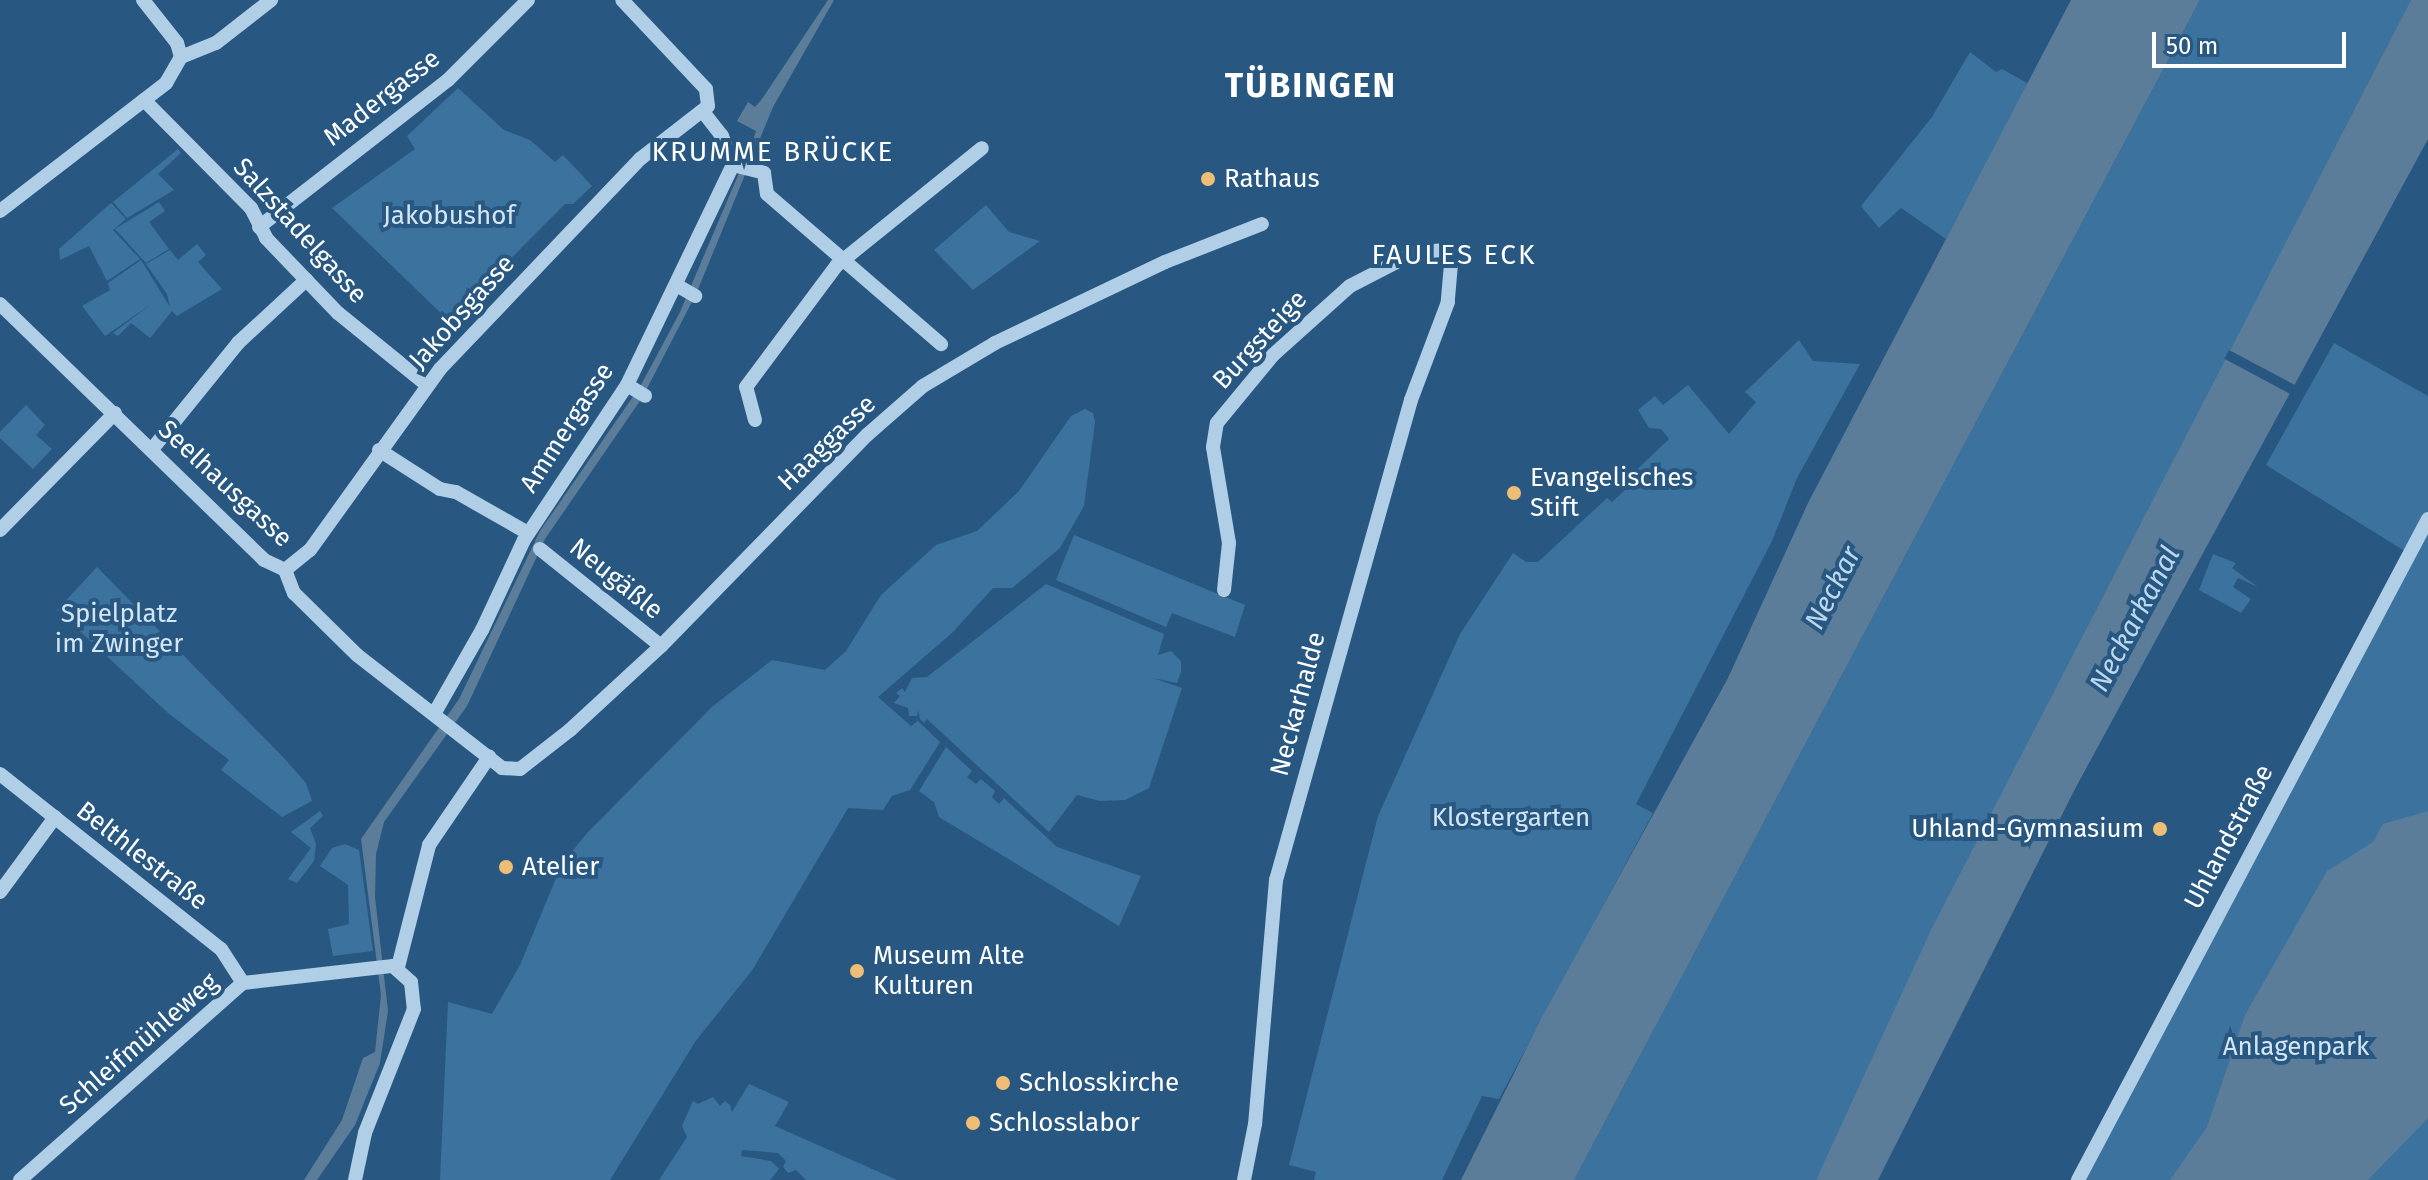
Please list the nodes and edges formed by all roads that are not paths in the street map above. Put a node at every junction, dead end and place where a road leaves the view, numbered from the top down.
1 (143, 0) edge
2 (271, 0) edge
3 (528, 0) edge
4 (622, 0) edge
5 (181, 57) junction
6 (144, 100) junction
7 (704, 113) junction
8 (982, 148) dead end
9 (733, 165) junction
10 (0, 211) edge
11 (1262, 224) dead end
12 (259, 227) junction
13 (1448, 254) joint
14 (846, 257) junction
15 (306, 280) junction
16 (0, 304) edge
17 (941, 344) dead end
18 (427, 385) junction
19 (115, 413) junction
20 (755, 420) dead end
21 (153, 448) junction
22 (379, 450) junction
23 (2428, 519) edge
24 (0, 530) edge
25 (528, 533) junction
26 (540, 549) dead end
27 (285, 570) junction
28 (1224, 590) dead end
29 (661, 646) junction
30 (434, 714) junction
31 (489, 757) junction
32 (0, 774) edge
33 (55, 817) junction
34 (0, 892) edge
35 (398, 967) junction
36 (243, 983) junction
37 (20, 1180) edge
38 (355, 1180) edge
39 (1244, 1180) edge
40 (2078, 1180) edge

1 - 5 street
2 - 5 street
3 - 12 street, Madergasse
4 - 7 street
5 - 6 street
6 - 10 street
6 - 12 street, Salzstadelgasse
7 - 9 street
7 - 18 street, Jakobsgasse
8 - 14 street
9 - 14 street
9 - 25 street, Ammergasse
11 - 29 street, Haaggasse
12 - 15 street, Salzstadelgasse
13 - 28 street, Burgsteige
13 - 39 street, Neckarhalde
14 - 17 street
14 - 20 street
15 - 18 street, Salzstadelgasse
15 - 21 street
16 - 19 street, Seelhausgasse
18 - 22 street, Jakobsgasse
19 - 21 street, Seelhausgasse
19 - 24 street
21 - 27 street, Seelhausgasse
22 - 25 street
22 - 27 street, Jakobsgasse
23 - 40 street, Uhlandstraße
25 - 30 street, Ammergasse
26 - 29 street, Neugäßle
27 - 30 street, Seelhausgasse
29 - 31 street, Haaggasse
30 - 31 street, Seelhausgasse
31 - 35 street
32 - 33 street, Belthlestraße
33 - 34 street
33 - 36 street, Belthlestraße
35 - 36 street, Schleifmühleweg
35 - 38 street
36 - 37 street, Schleifmühleweg

